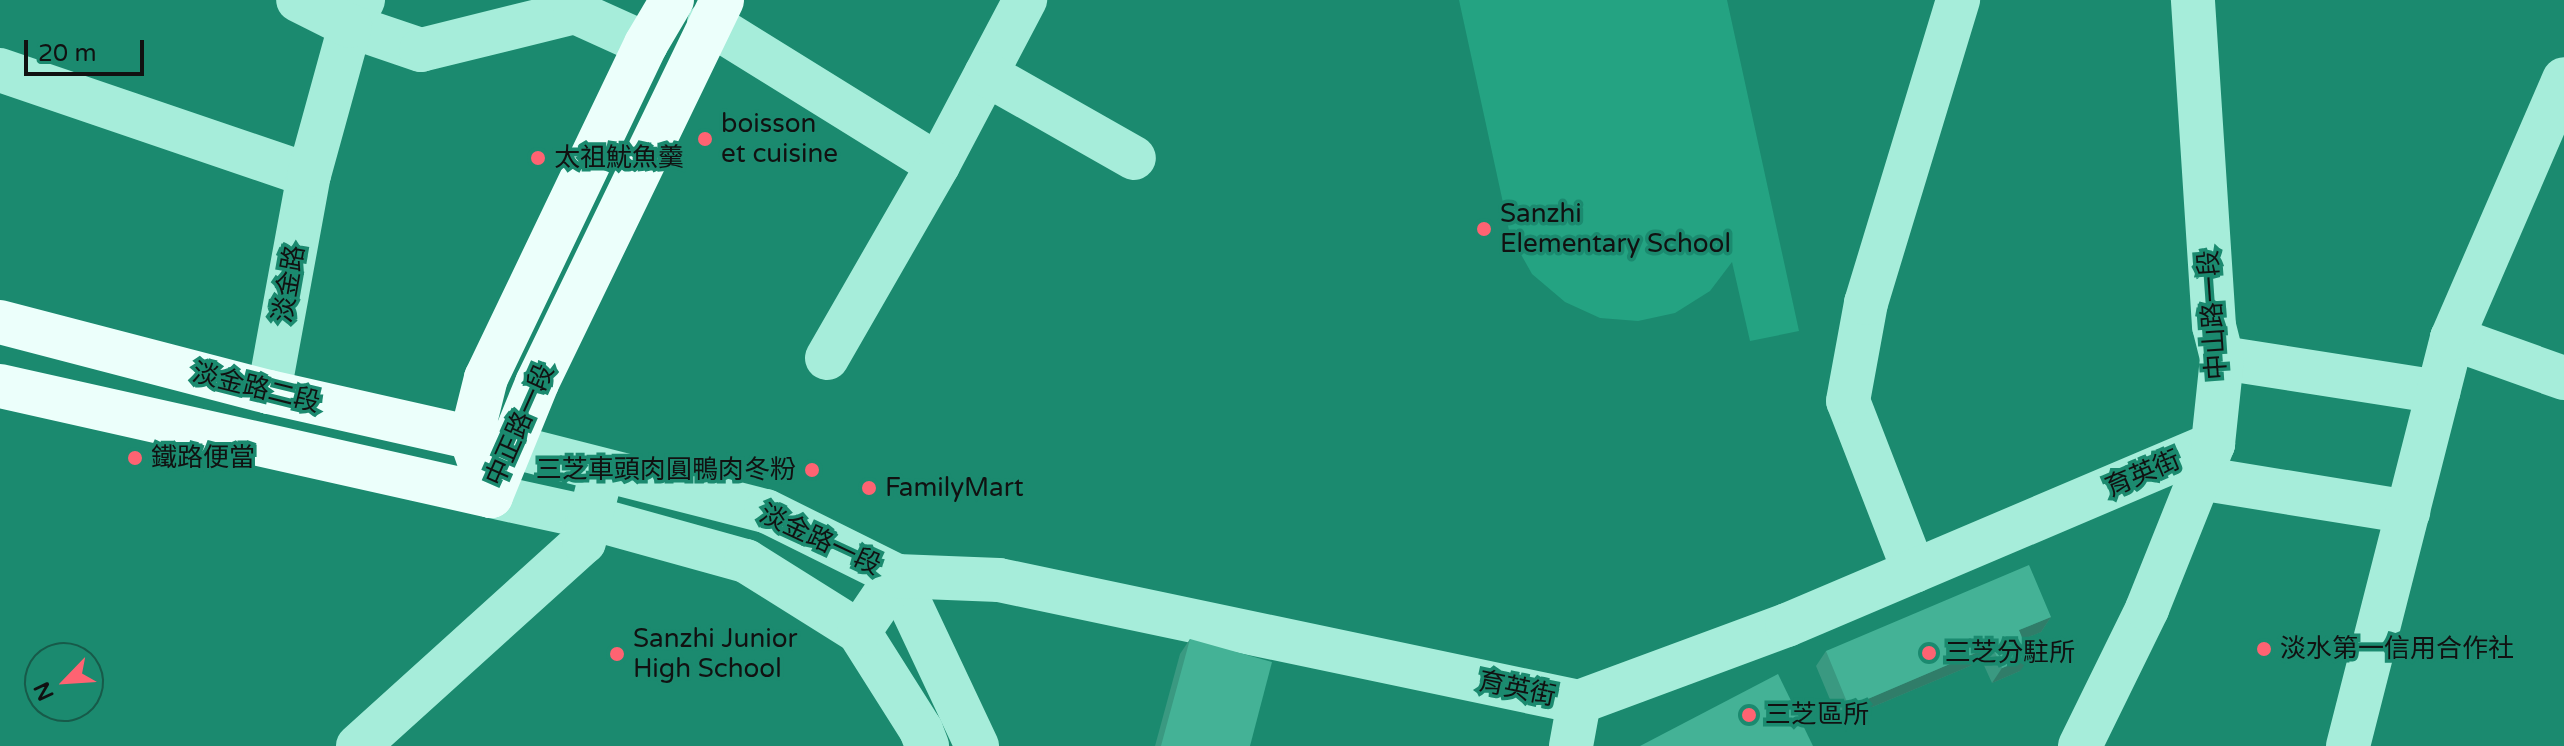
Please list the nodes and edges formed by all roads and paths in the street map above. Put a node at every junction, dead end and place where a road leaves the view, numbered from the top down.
1 (298, 0) edge
2 (1025, 0) edge
3 (1958, 0) edge
4 (2193, 0) edge
5 (670, 1) edge
6 (716, 12) edge
7 (357, 13) edge
8 (646, 44) junction
9 (0, 70) edge
10 (986, 74) junction
11 (2564, 79) edge
12 (1134, 158) dead end
13 (938, 165) junction
14 (309, 175) junction
15 (0, 322) edge
16 (2452, 338) junction
17 (827, 358) dead end
18 (2222, 358) junction
19 (2564, 378) edge
20 (0, 386) edge
21 (269, 392) junction
22 (2438, 392) junction
23 (471, 438) junction
24 (514, 447) junction
25 (2206, 461) junction
26 (604, 469) junction
27 (491, 496) junction
28 (2408, 512) junction
29 (587, 517) junction
30 (1914, 571) junction
31 (897, 576) junction
32 (859, 632) junction
33 (1579, 702) junction
34 (358, 746) edge
35 (927, 746) edge
36 (977, 746) edge
37 (1571, 746) edge
38 (2080, 746) edge
39 (2348, 746) edge

1 - 7 street
2 - 10 street
3 - 30 street
4 - 18 street, 中山路一段
5 - 8 main road, 中正路一段
6 - 13 street
6 - 24 main road, 中正路一段
7 - 8 street
7 - 14 street, 淡金路
8 - 23 main road, 中正路一段
9 - 14 street
10 - 12 street
10 - 13 street
11 - 16 street
13 - 17 street
14 - 21 street, 淡金路
15 - 21 main road, 淡金路二段
16 - 19 street
16 - 22 street
18 - 22 street
18 - 25 street, 中山路一段
20 - 27 main road, 淡金路二段
21 - 23 main road, 淡金路二段
22 - 28 street
23 - 24 main road, 淡金路二段
23 - 27 main road, 中正路一段
24 - 26 street, 淡金路一段
24 - 27 main road, 中正路一段
25 - 28 street
25 - 30 street, 育英街
25 - 38 street, 中山路一段
26 - 29 street
26 - 31 street, 淡金路一段
27 - 29 street, 淡金路一段
28 - 39 street
29 - 32 street, 淡金路一段
29 - 34 street
30 - 33 street, 育英街
31 - 32 street
31 - 33 street, 育英街
31 - 36 street, 淡金路一段
32 - 35 street, 淡金路一段
33 - 37 street

